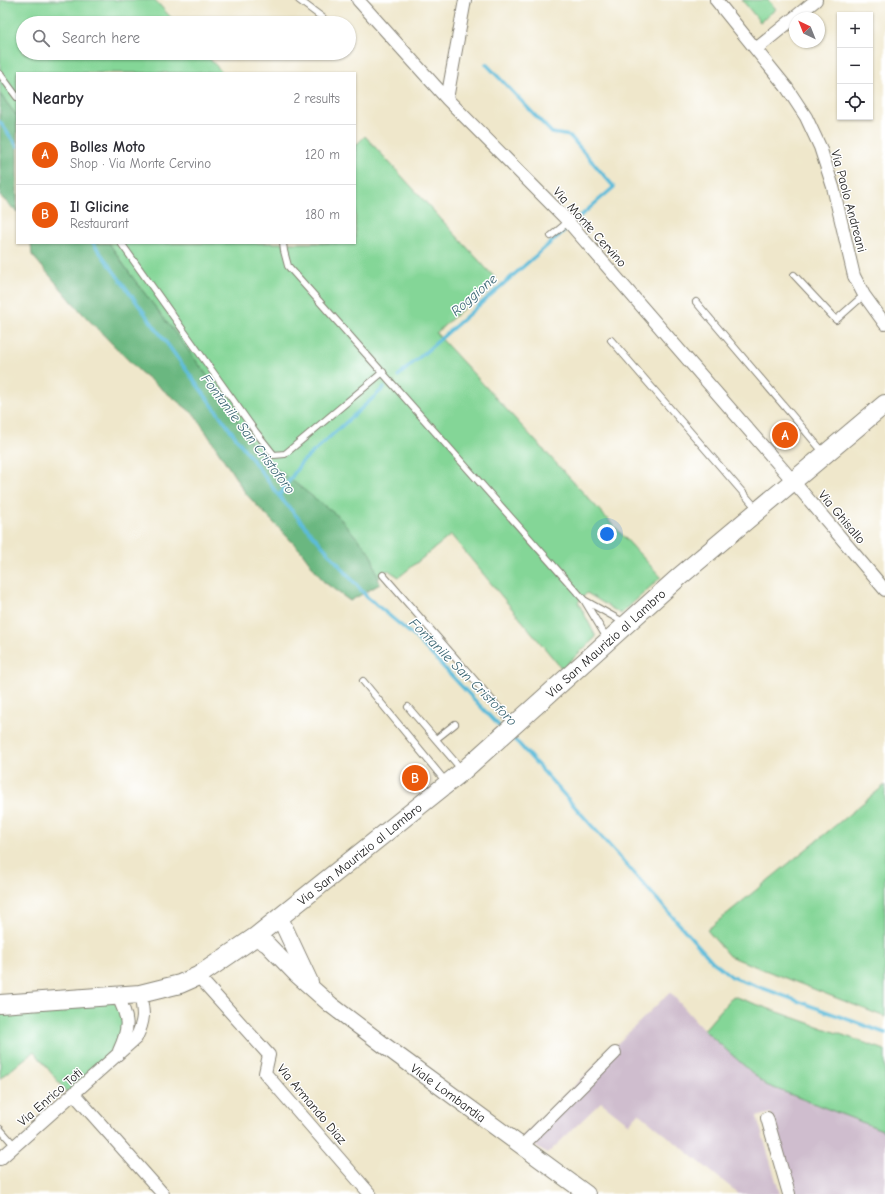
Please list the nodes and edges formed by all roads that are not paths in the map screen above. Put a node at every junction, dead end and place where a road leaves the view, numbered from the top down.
1 (299, 0) edge
2 (358, 0) edge
3 (465, 0) edge
4 (716, 0) edge
5 (816, 0) edge
6 (320, 16) edge
7 (756, 49) junction
8 (0, 74) edge
9 (16, 96) edge
10 (447, 99) junction
11 (568, 222) junction
12 (551, 236) dead end
13 (122, 244) edge
14 (283, 244) edge
15 (794, 275) dead end
16 (864, 295) junction
17 (696, 302) dead end
18 (885, 324) edge
19 (611, 340) dead end
20 (382, 372) junction
21 (885, 404) edge
22 (825, 454) junction
23 (793, 481) junction
24 (758, 510) junction
25 (383, 575) dead end
26 (885, 590) edge
27 (584, 600) junction
28 (626, 624) junction
29 (608, 640) junction
30 (363, 681) dead end
31 (408, 707) dead end
32 (455, 724) dead end
33 (508, 730) junction
34 (436, 739) junction
35 (463, 771) junction
36 (447, 784) junction
37 (280, 918) junction
38 (256, 937) junction
39 (198, 976) junction
40 (313, 989) junction
41 (140, 994) junction
42 (118, 995) junction
43 (0, 1004) edge
44 (615, 1052) dead end
45 (118, 1055) junction
46 (74, 1094) junction
47 (767, 1118) dead end
48 (0, 1129) edge
49 (15, 1146) junction
50 (522, 1146) junction
51 (0, 1159) edge
52 (163, 1194) edge
53 (370, 1194) edge
54 (587, 1194) edge
55 (789, 1194) edge

1 - 6 lane
2 - 10 street, Via Monte Cervino
3 - 10 street
4 - 7 street, Via Paolo Andreani
5 - 7 street
7 - 16 street, Via Paolo Andreani
8 - 9 lane
10 - 11 street, Via Monte Cervino
11 - 12 lane
11 - 23 street, Via Monte Cervino
13 - 20 lane
14 - 20 lane
15 - 16 lane
16 - 18 street, Via Paolo Andreani
17 - 22 lane
19 - 24 lane
20 - 27 lane
21 - 22 main road, Via San Maurizio al Lambro
22 - 23 main road, Via San Maurizio al Lambro
23 - 24 main road, Via San Maurizio al Lambro
23 - 26 street, Via Ghisallo
24 - 28 main road, Via San Maurizio al Lambro
25 - 33 lane
27 - 28 lane
27 - 29 lane
28 - 29 main road, Via San Maurizio al Lambro
29 - 33 main road, Via San Maurizio al Lambro
30 - 36 lane
31 - 34 lane
32 - 34 lane
33 - 35 main road, Via San Maurizio al Lambro
34 - 35 lane
35 - 36 main road, Via San Maurizio al Lambro
36 - 37 main road, Via San Maurizio al Lambro
37 - 38 main road, Via San Maurizio al Lambro
37 - 40 street, Viale Lombardia
38 - 39 main road, Via San Maurizio al Lambro
38 - 40 street, Viale Lombardia
39 - 41 main road, Via San Maurizio al Lambro
39 - 53 street, Via Armando Diaz
40 - 50 street, Viale Lombardia
41 - 42 main road, Via San Maurizio al Lambro
41 - 45 street, Via Enrico Toti
42 - 43 main road, Via San Maurizio al Lambro
42 - 45 street, Via Enrico Toti
44 - 50 street
45 - 46 street, Via Enrico Toti
46 - 49 street, Via Enrico Toti
46 - 52 street
47 - 55 street
48 - 49 lane
49 - 51 street, Via Enrico Toti
50 - 54 street, Viale Lombardia

